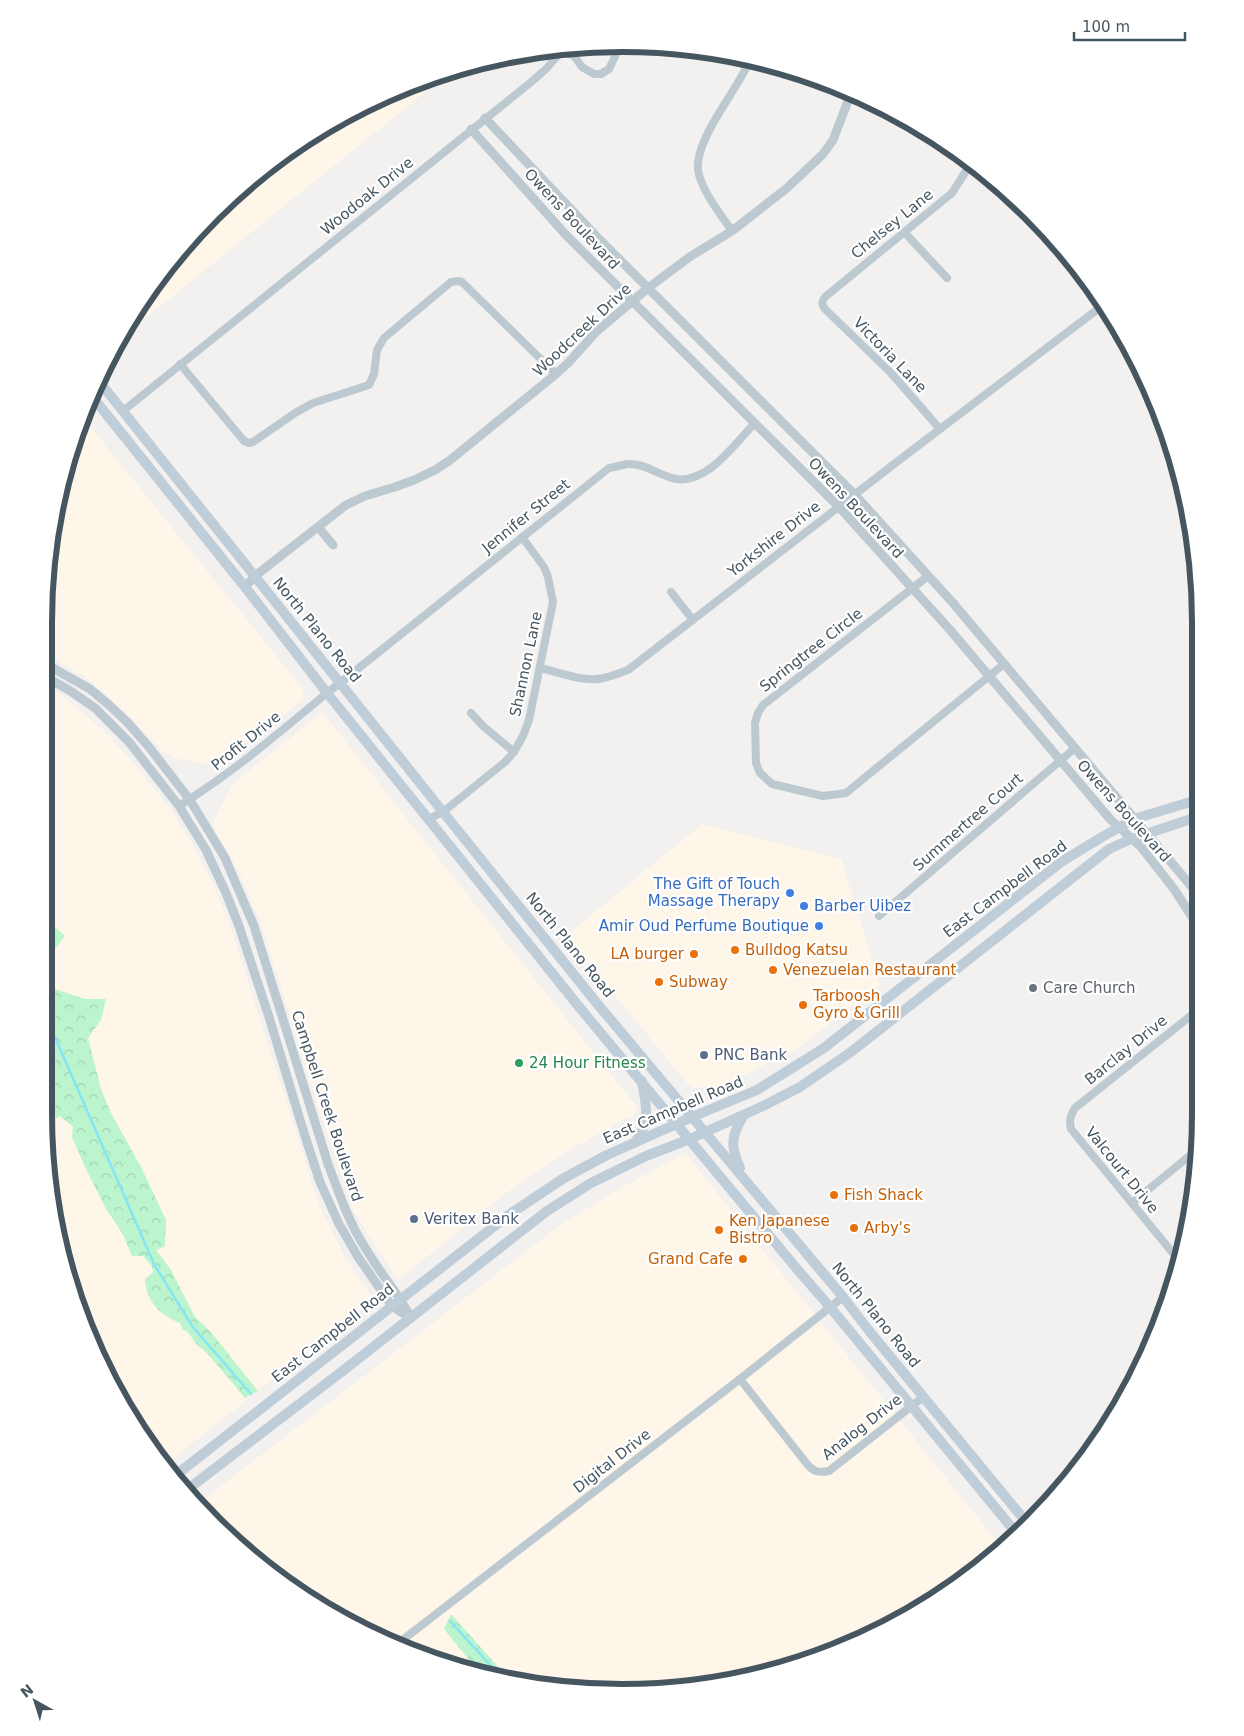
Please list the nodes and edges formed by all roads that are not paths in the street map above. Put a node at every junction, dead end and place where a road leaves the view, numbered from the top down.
1 (617, 52) edge
2 (571, 55) edge
3 (557, 56) edge
4 (747, 66) edge
5 (848, 100) edge
6 (485, 118) junction
7 (471, 129) junction
8 (969, 170) edge
9 (732, 231) junction
10 (905, 232) junction
11 (947, 278) dead end
12 (648, 288) junction
13 (632, 301) junction
14 (822, 302) joint
15 (1098, 309) edge
16 (180, 364) junction
17 (556, 374) junction
18 (104, 387) edge
19 (97, 402) edge
20 (123, 411) junction
21 (755, 423) junction
22 (940, 429) junction
23 (118, 430) junction
24 (855, 495) junction
25 (838, 507) junction
26 (319, 528) junction
27 (522, 537) junction
28 (334, 545) dead end
29 (255, 576) junction
30 (928, 576) junction
31 (245, 587) junction
32 (912, 588) junction
33 (671, 592) dead end
34 (693, 620) junction
35 (1004, 664) junction
36 (52, 668) edge
37 (540, 668) junction
38 (989, 676) junction
39 (52, 680) edge
40 (340, 683) junction
41 (327, 692) junction
42 (111, 706) junction
43 (470, 713) dead end
44 (103, 715) junction
45 (1076, 748) junction
46 (514, 752) junction
47 (1060, 761) junction
48 (190, 800) junction
49 (1192, 802) edge
50 (179, 806) junction
51 (442, 812) junction
52 (428, 819) junction
53 (1134, 819) junction
54 (1192, 819) edge
55 (1118, 828) junction
56 (1146, 833) junction
57 (1130, 838) junction
58 (1192, 887) edge
59 (238, 888) junction
60 (226, 893) junction
61 (879, 916) dead end
62 (1192, 917) edge
63 (946, 953) junction
64 (958, 968) junction
65 (596, 1001) junction
66 (580, 1008) junction
67 (1192, 1015) edge
68 (856, 1023) junction
69 (868, 1038) junction
70 (293, 1053) junction
71 (282, 1056) junction
72 (642, 1080) junction
73 (1071, 1114) joint
74 (744, 1115) junction
75 (692, 1117) junction
76 (677, 1124) junction
77 (705, 1131) junction
78 (690, 1138) junction
79 (636, 1142) junction
80 (1190, 1156) edge
81 (746, 1181) junction
82 (336, 1185) junction
83 (323, 1189) junction
84 (1132, 1203) junction
85 (1174, 1254) edge
86 (843, 1297) junction
87 (400, 1299) junction
88 (392, 1306) junction
89 (830, 1307) junction
90 (410, 1318) junction
91 (740, 1379) junction
92 (923, 1397) junction
93 (912, 1406) junction
94 (983, 1468) junction
95 (180, 1472) edge
96 (971, 1479) junction
97 (192, 1486) edge
98 (1023, 1518) edge
99 (1012, 1528) edge
100 (403, 1640) edge

1 - 2 street, Woodoak Drive
3 - 6 street, Woodoak Drive
4 - 9 street
5 - 9 street, Woodcreek Drive
6 - 7 street, Woodoak Drive
6 - 12 street, Owens Boulevard
7 - 13 street, Owens Boulevard
7 - 16 street, Woodoak Drive
8 - 10 street, Chelsey Lane
9 - 12 street, Woodcreek Drive
10 - 11 street
10 - 14 street, Chelsey Lane
12 - 13 street, Woodcreek Drive
12 - 24 street, Owens Boulevard
13 - 17 street, Woodcreek Drive
13 - 21 street, Owens Boulevard
14 - 22 street, Victoria Lane
15 - 22 street, Yorkshire Drive
16 - 17 street
16 - 20 street, Woodoak Drive
17 - 26 street, Woodcreek Drive
18 - 20 main road, North Plano Road
19 - 23 main road, North Plano Road
20 - 23 main road
20 - 29 main road, North Plano Road
21 - 25 street, Owens Boulevard
21 - 27 street, Jennifer Street
22 - 24 street, Yorkshire Drive
23 - 31 main road, North Plano Road
24 - 25 street, Yorkshire Drive
24 - 30 street, Owens Boulevard
25 - 32 street, Owens Boulevard
25 - 34 street, Yorkshire Drive
26 - 28 street
26 - 29 street, Woodcreek Drive
27 - 37 street, Shannon Lane
27 - 40 street, Jennifer Street
29 - 31 street, Woodcreek Drive
29 - 40 main road, North Plano Road
30 - 32 street, Springtree Circle
30 - 35 street, Owens Boulevard
31 - 41 main road, North Plano Road
32 - 38 street, Owens Boulevard
32 - 38 street, Springtree Circle
33 - 34 street
34 - 37 street, Yorkshire Drive
35 - 38 street, Springtree Circle
35 - 45 street, Owens Boulevard
36 - 42 street, Campbell Creek Boulevard
37 - 46 street, Shannon Lane
38 - 47 street, Owens Boulevard
39 - 44 street, Campbell Creek Boulevard
40 - 41 street, Jennifer Street
40 - 51 main road, North Plano Road
41 - 48 street, Profit Drive
41 - 52 main road, North Plano Road
42 - 44 street
42 - 48 street, Campbell Creek Boulevard
43 - 46 street
44 - 50 street, Campbell Creek Boulevard
45 - 47 street, Summertree Court
45 - 53 street, Owens Boulevard
46 - 51 street, Shannon Lane
47 - 55 street, Owens Boulevard
47 - 61 street, Summertree Court
48 - 50 street, Profit Drive
48 - 59 street, Campbell Creek Boulevard
49 - 53 main road, East Campbell Road
50 - 60 street, Campbell Creek Boulevard
51 - 52 street, Shannon Lane
51 - 65 main road, North Plano Road
52 - 66 main road, North Plano Road
53 - 55 main road, East Campbell Road
53 - 56 street, Owens Boulevard
54 - 56 main road, East Campbell Road
55 - 57 street, Owens Boulevard
55 - 63 main road, East Campbell Road
56 - 57 main road, East Campbell Road
56 - 58 street, Owens Boulevard
57 - 62 street, Owens Boulevard
57 - 64 main road, East Campbell Road
59 - 60 street
59 - 70 street, Campbell Creek Boulevard
60 - 71 street, Campbell Creek Boulevard
63 - 64 main road
63 - 68 main road, East Campbell Road
64 - 69 main road, East Campbell Road
65 - 66 main road
65 - 75 main road, North Plano Road
66 - 72 main road, North Plano Road
67 - 73 street, Barclay Drive
68 - 69 main road
68 - 75 main road, East Campbell Road
69 - 74 main road, East Campbell Road
70 - 71 street
70 - 82 street, Campbell Creek Boulevard
71 - 83 street, Campbell Creek Boulevard
72 - 76 main road, North Plano Road
72 - 79 main road
73 - 84 street, Valcourt Drive
74 - 77 main road, East Campbell Road
74 - 81 main road
75 - 76 main road, East Campbell Road
75 - 77 main road, North Plano Road
76 - 78 main road, North Plano Road
76 - 79 main road, East Campbell Road
77 - 78 main road, East Campbell Road
77 - 81 main road, North Plano Road
78 - 89 main road, North Plano Road
78 - 90 main road, East Campbell Road
79 - 87 main road, East Campbell Road
80 - 84 street
81 - 86 main road, North Plano Road
82 - 83 street
82 - 87 street, Campbell Creek Boulevard
83 - 88 street, Campbell Creek Boulevard
84 - 85 street, Valcourt Drive
86 - 89 street, Digital Drive
86 - 92 main road, North Plano Road
87 - 88 main road, East Campbell Road
87 - 90 street, Campbell Creek Boulevard
88 - 90 street, Campbell Creek Boulevard
88 - 95 main road, East Campbell Road
89 - 91 street, Digital Drive
89 - 93 main road, North Plano Road
90 - 97 main road, East Campbell Road
91 - 93 street, Analog Drive
91 - 100 street, Digital Drive
92 - 93 street, Analog Drive
92 - 94 main road, North Plano Road
93 - 96 main road, North Plano Road
94 - 96 main road
94 - 98 main road, North Plano Road
96 - 99 main road, North Plano Road

